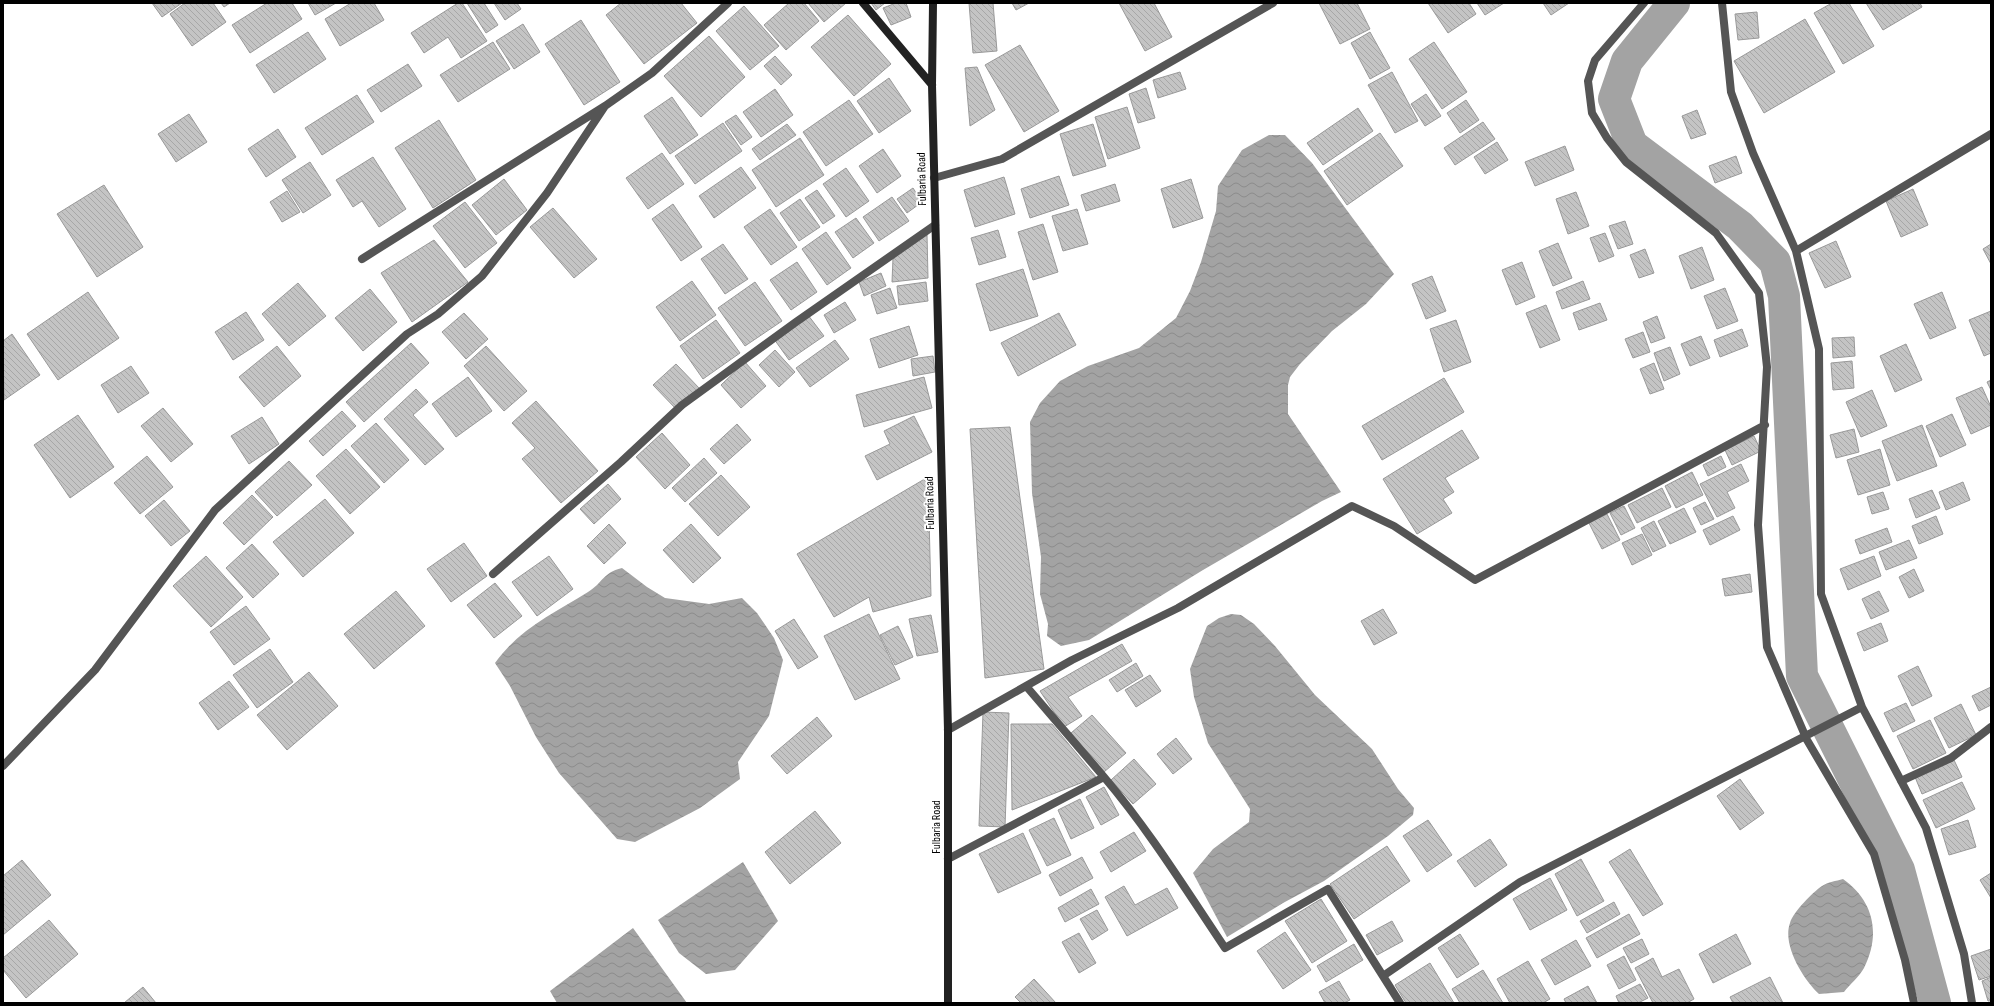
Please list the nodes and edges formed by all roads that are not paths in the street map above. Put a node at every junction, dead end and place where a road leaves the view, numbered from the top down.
1 (728, 3) edge
2 (863, 3) edge
3 (934, 3) edge
4 (1273, 3) edge
5 (1644, 3) edge
6 (1722, 3) edge
7 (932, 85) junction
8 (605, 106) junction
9 (1991, 134) edge
10 (934, 178) junction
11 (935, 225) junction
12 (1796, 251) junction
13 (362, 259) dead end
14 (1765, 425) junction
15 (494, 574) dead end
16 (1026, 686) junction
17 (1862, 707) junction
18 (1991, 727) edge
19 (948, 730) junction
20 (1805, 736) junction
21 (3, 766) edge
22 (1104, 777) junction
23 (1901, 781) junction
24 (948, 859) junction
25 (1383, 976) junction
26 (948, 1003) edge
27 (1400, 1003) edge
28 (1914, 1003) edge
29 (1972, 1003) edge

1 - 8 street
2 - 7 main road
3 - 7 main road, Fulbaria Road
4 - 10 street
5 - 14 street
6 - 12 street
7 - 10 main road, Fulbaria Road
8 - 13 street
8 - 21 street
9 - 12 street
10 - 11 main road, Fulbaria Road
11 - 15 street
11 - 19 main road, Fulbaria Road
12 - 17 street
14 - 16 street
14 - 20 street
16 - 19 street
16 - 22 street
17 - 20 street
17 - 23 street
18 - 23 street
19 - 24 main road, Fulbaria Road
20 - 25 street
20 - 28 street
22 - 24 street
22 - 25 street
23 - 29 street
24 - 26 main road, Fulbaria Road
25 - 27 street

